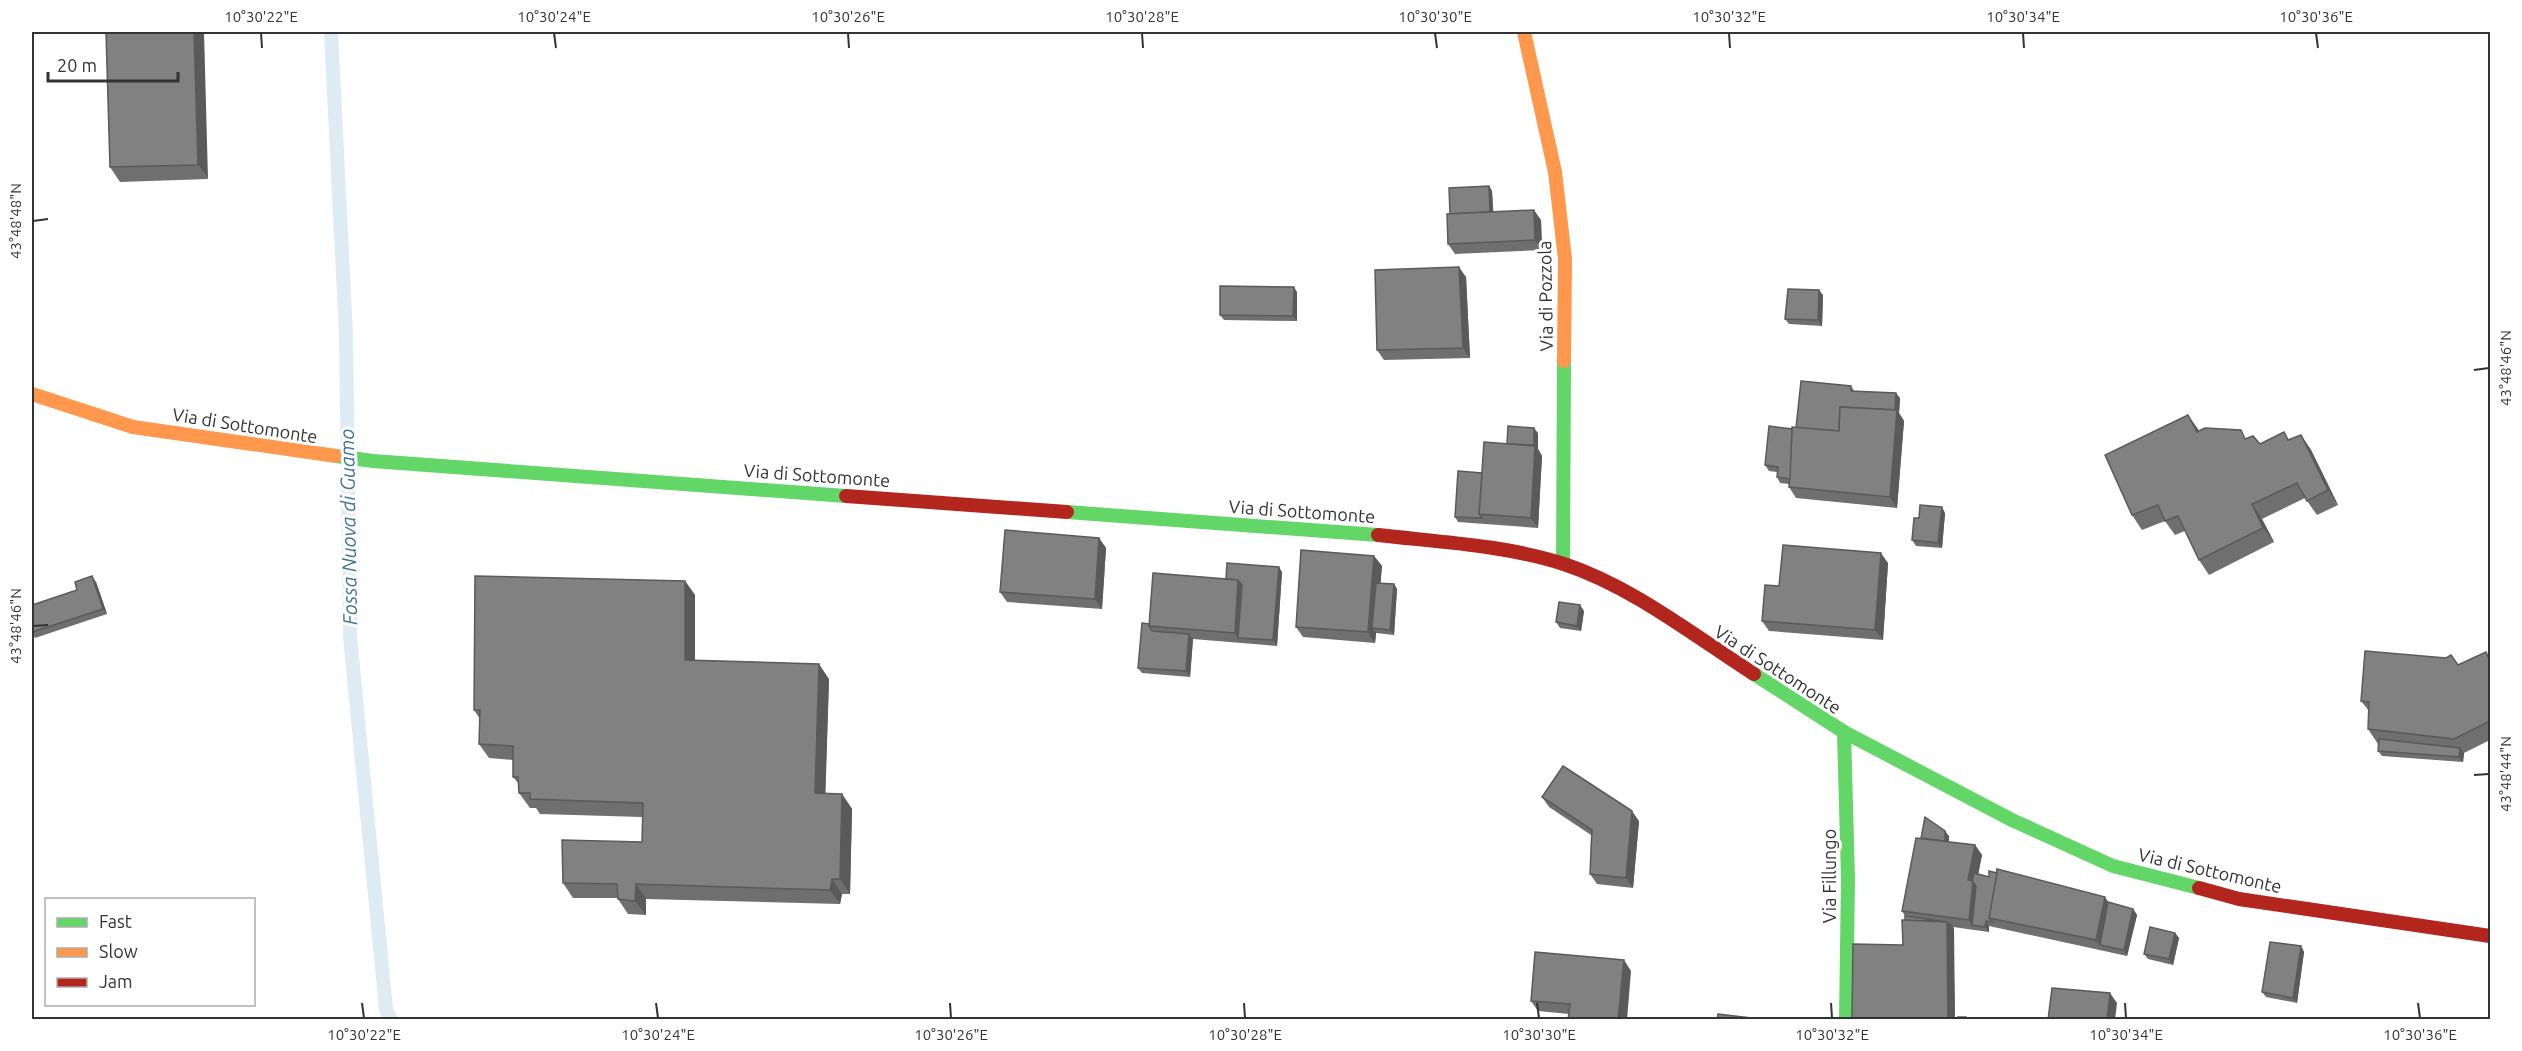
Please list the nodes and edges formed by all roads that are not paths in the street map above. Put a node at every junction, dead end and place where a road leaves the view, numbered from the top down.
1 (1524, 32) edge
2 (32, 394) edge
3 (1563, 564) junction
4 (1844, 732) junction
5 (2490, 936) edge
6 (1846, 1020) edge

1 - 3 main road, Via di Pozzola
2 - 3 main road, Via di Sottomonte
3 - 4 main road, Via di Sottomonte
4 - 5 main road, Via di Sottomonte
4 - 6 main road, Via Fillungo

